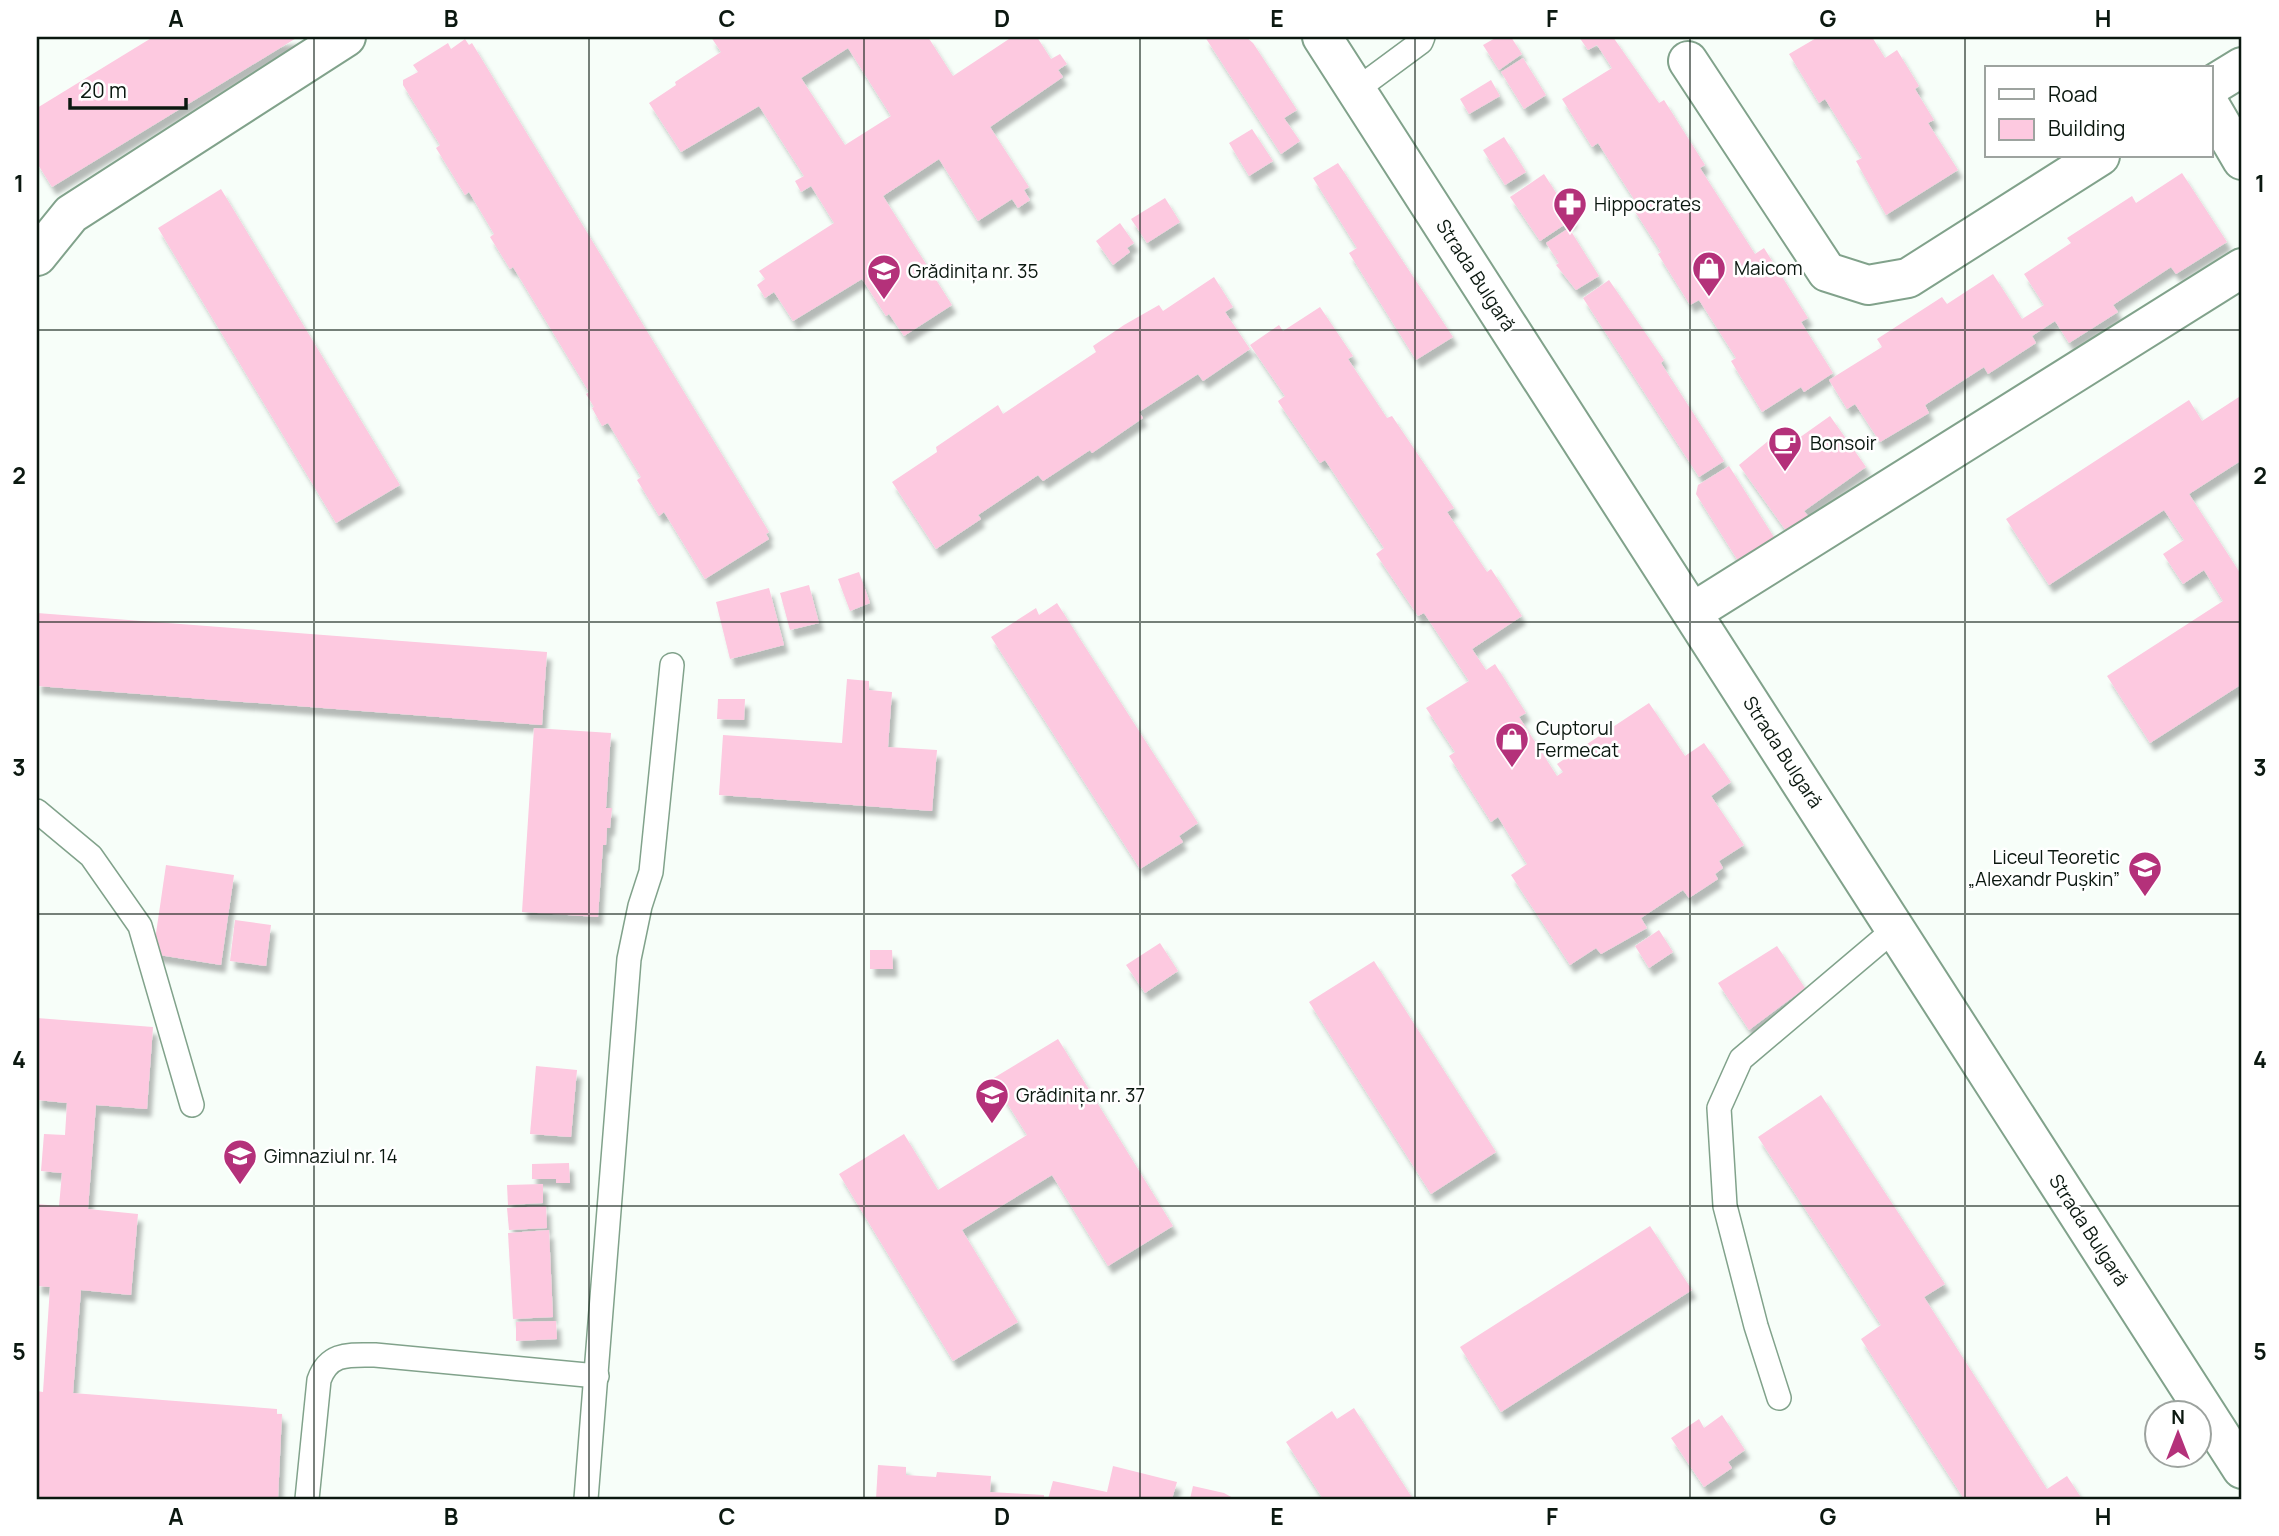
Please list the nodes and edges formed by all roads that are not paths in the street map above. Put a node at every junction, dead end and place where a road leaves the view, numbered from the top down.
1 (346, 37) edge
2 (1322, 37) edge
3 (1423, 37) edge
4 (1688, 61) dead end
5 (2242, 66) edge
6 (2212, 85) edge
7 (1356, 90) junction
8 (2212, 109) edge
9 (2097, 158) edge
10 (2242, 160) edge
11 (37, 256) edge
12 (2242, 268) edge
13 (1693, 612) junction
14 (672, 665) dead end
15 (37, 811) edge
16 (1896, 928) junction
17 (192, 1105) dead end
18 (597, 1376) junction
19 (1779, 1398) dead end
20 (2242, 1469) edge
21 (307, 1499) edge
22 (586, 1499) edge

1 - 11 street
2 - 7 street, Strada Bulgară
3 - 7 lane
4 - 9 street
5 - 6 street
7 - 13 street, Strada Bulgară
8 - 10 street
12 - 13 street
13 - 16 street, Strada Bulgară
14 - 18 lane
15 - 17 lane
16 - 19 lane
16 - 20 street, Strada Bulgară
18 - 21 lane
18 - 22 lane

